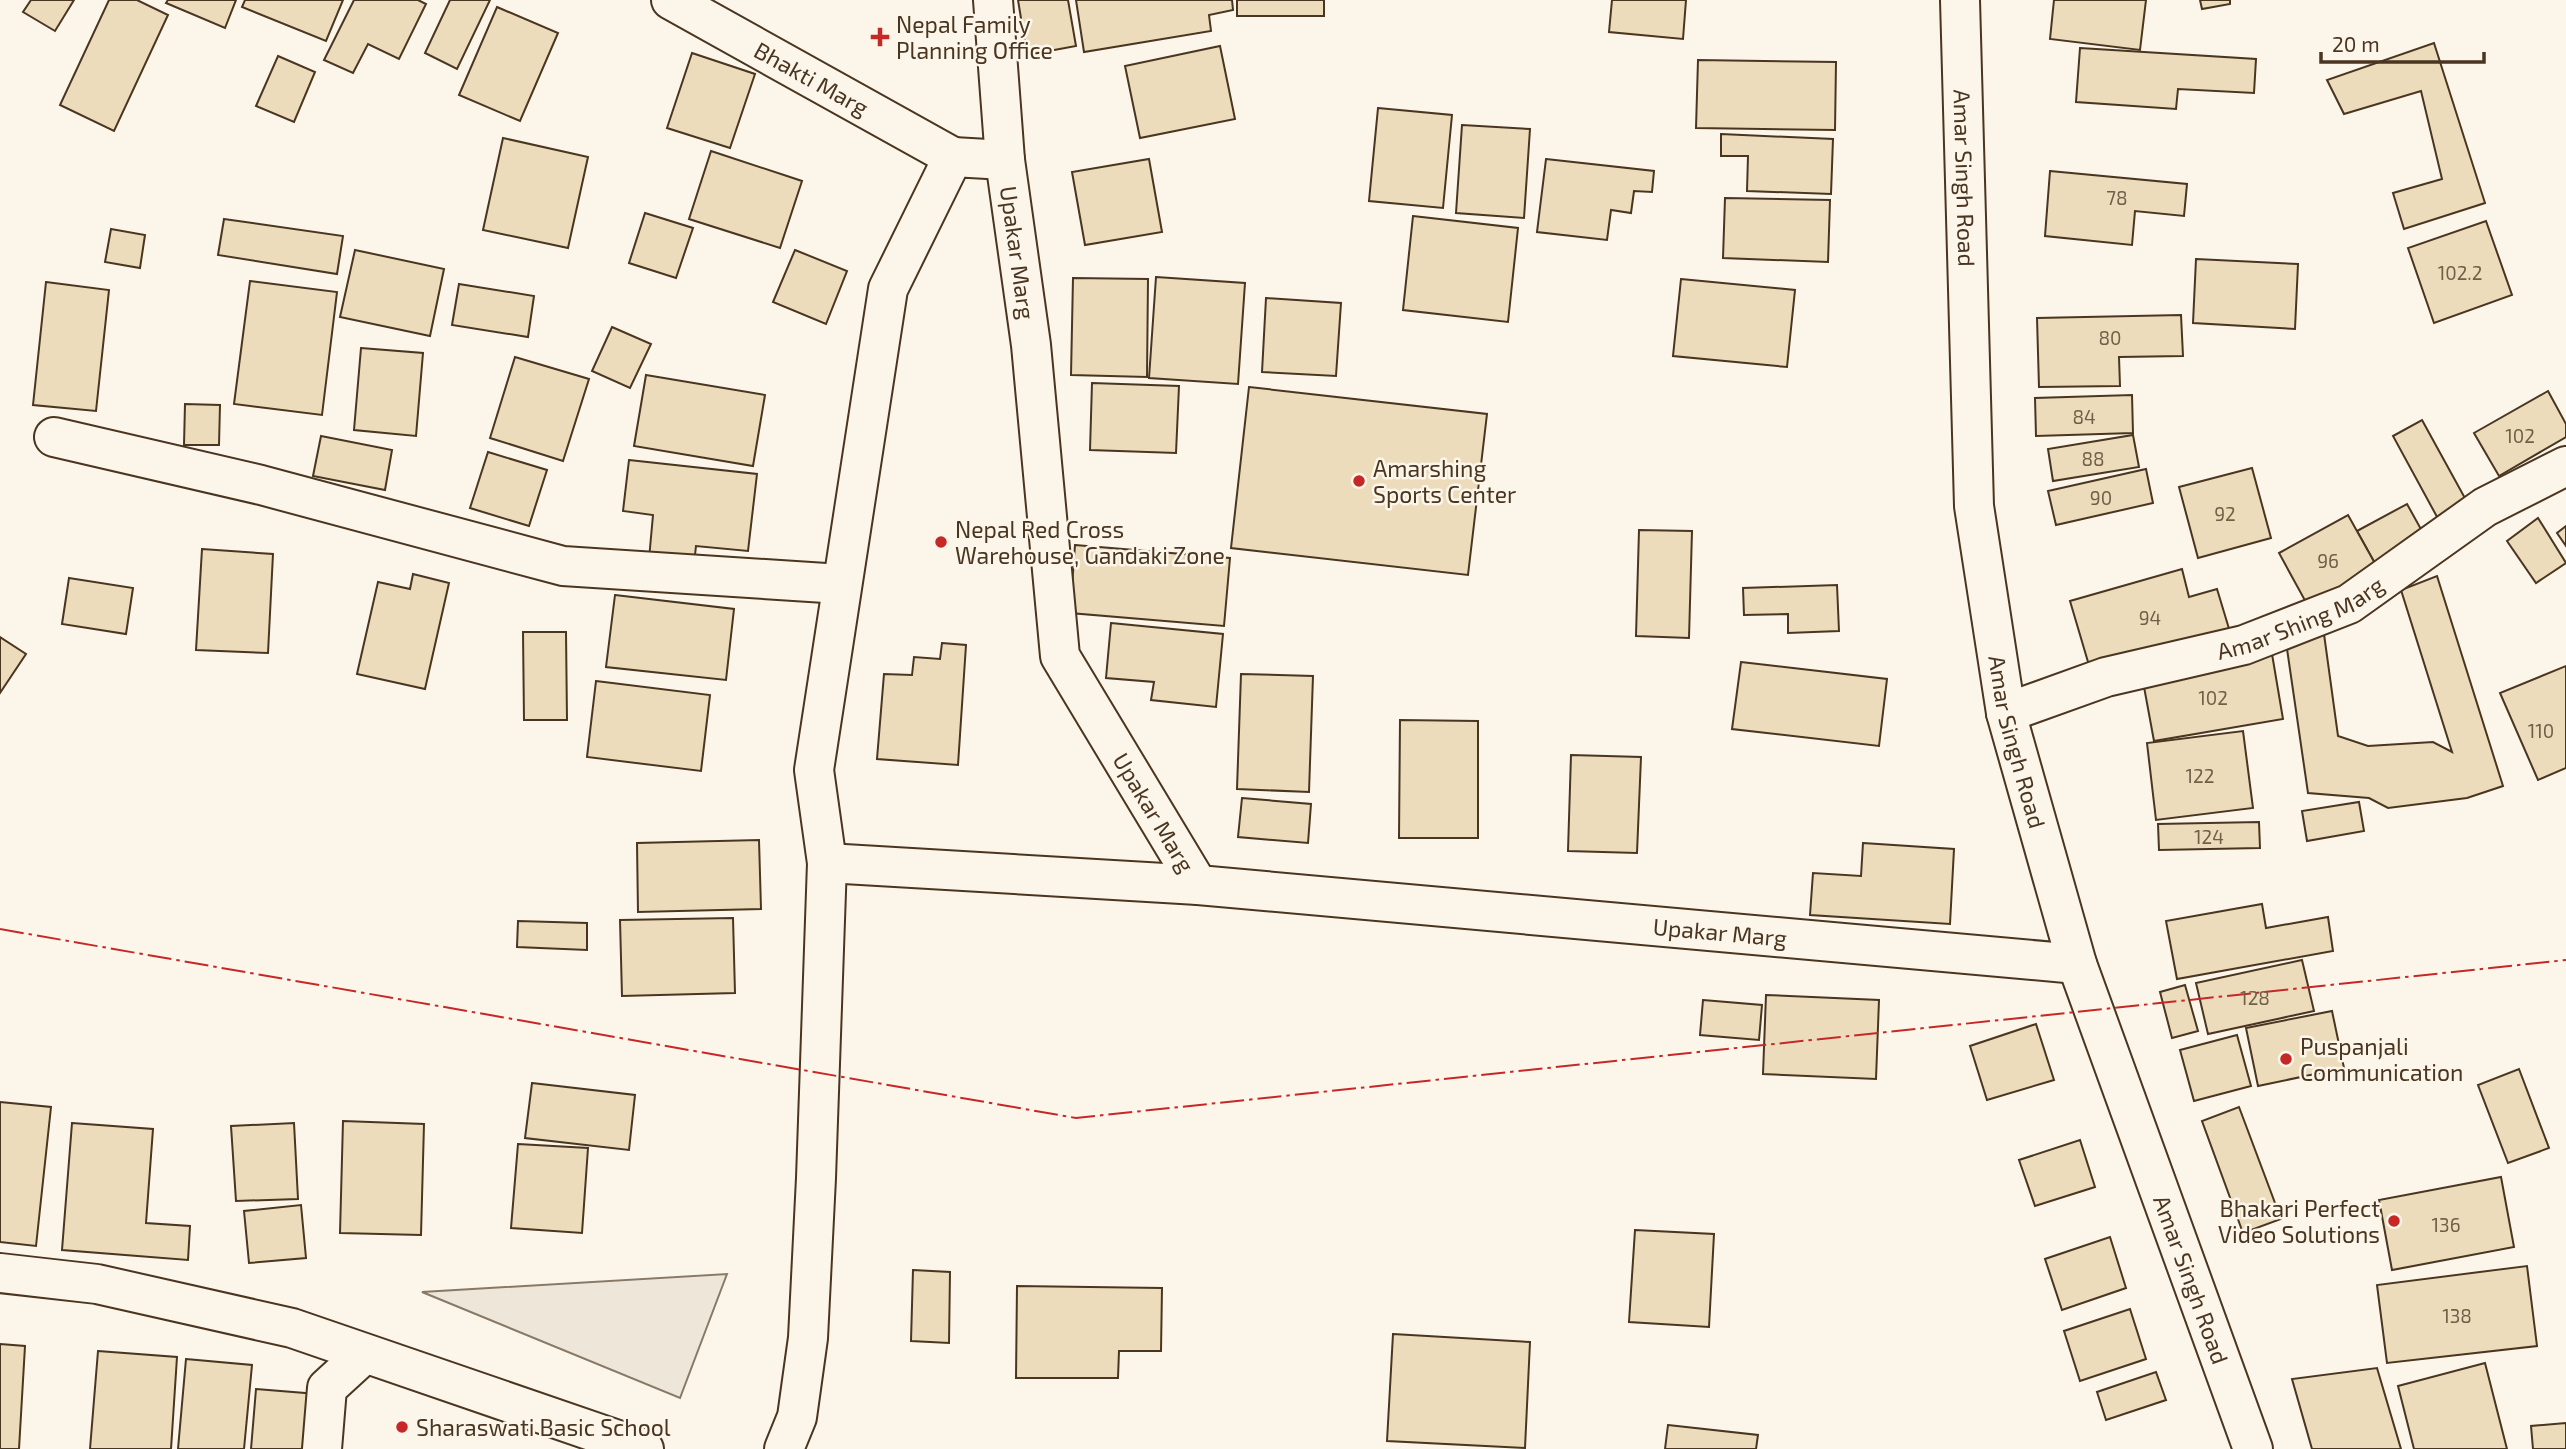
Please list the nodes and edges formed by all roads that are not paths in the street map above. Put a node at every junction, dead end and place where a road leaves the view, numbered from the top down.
1 (671, 0) edge
2 (993, 0) edge
3 (1960, 0) edge
4 (953, 157) junction
5 (1004, 160) junction
6 (54, 437) dead end
7 (2566, 466) edge
8 (841, 584) junction
9 (2006, 713) junction
10 (827, 863) junction
11 (1198, 885) junction
12 (2077, 964) junction
13 (0, 1273) edge
14 (363, 1355) junction
15 (322, 1449) edge
16 (644, 1449) edge
17 (783, 1449) edge
18 (2253, 1449) edge

1 - 4 street, Bhakti Marg
2 - 5 street, Upakar Marg
3 - 9 street, Amar Singh Road
4 - 5 street
4 - 8 street
5 - 11 street, Upakar Marg
6 - 8 street
7 - 9 street, Amar Shing Marg
8 - 10 street
9 - 12 street, Amar Singh Road
10 - 11 street
10 - 17 street
11 - 12 street, Upakar Marg
12 - 18 street, Amar Singh Road
13 - 14 street
14 - 15 street
14 - 16 street

